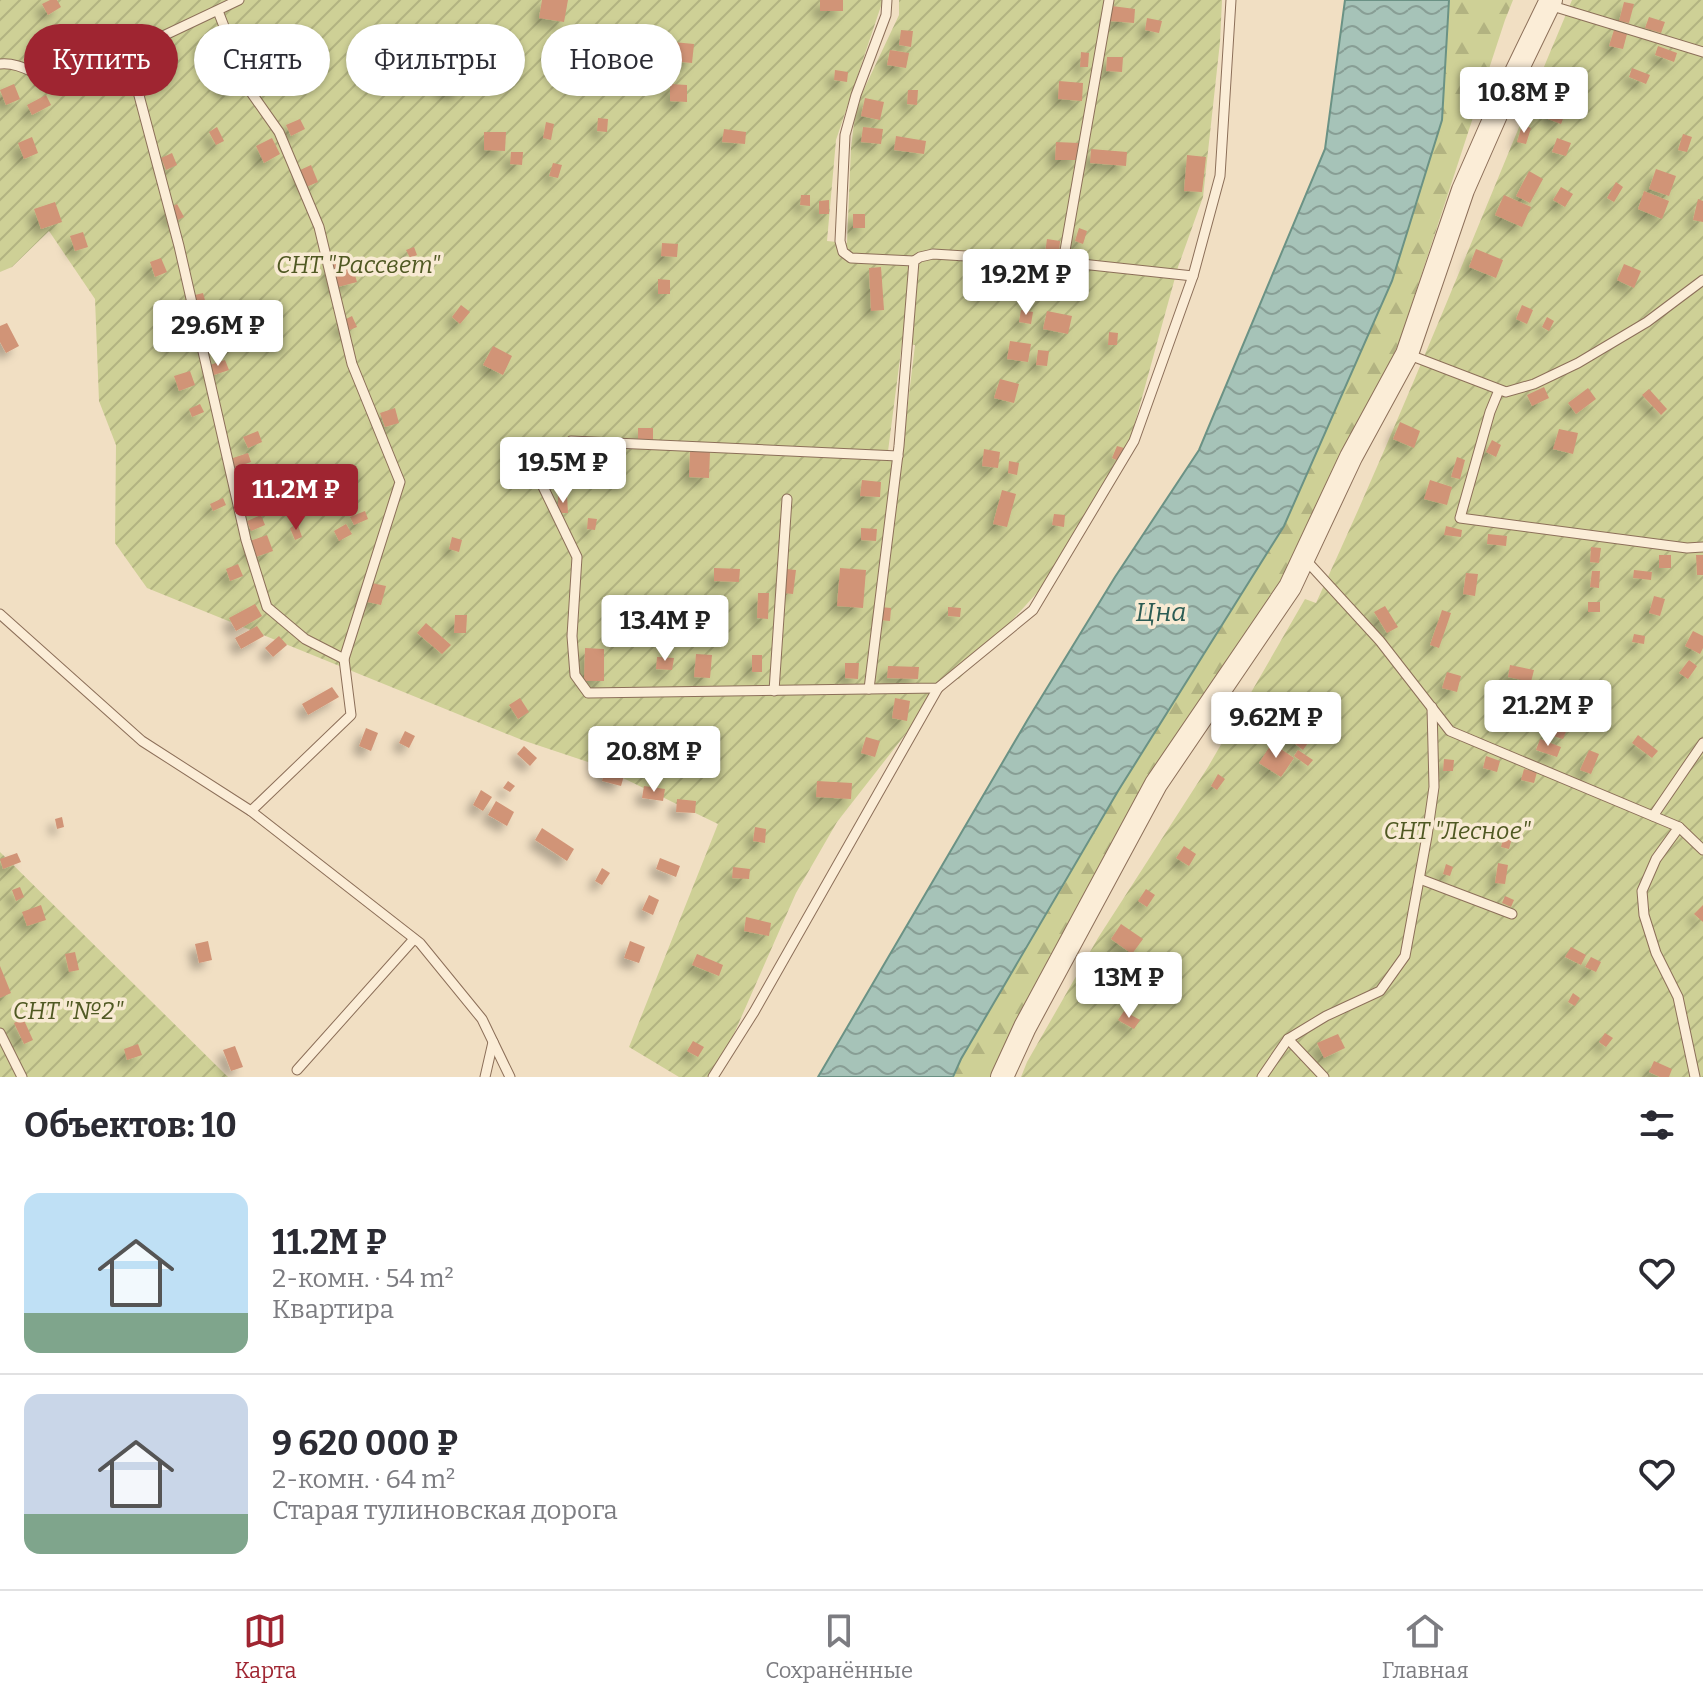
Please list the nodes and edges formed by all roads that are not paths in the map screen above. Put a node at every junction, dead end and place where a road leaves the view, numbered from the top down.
1 (239, 0) edge
2 (887, 0) edge
3 (1109, 0) edge
4 (1231, 0) edge
5 (1550, 2) edge
6 (218, 11) junction
7 (178, 30) edge
8 (1703, 52) edge
9 (0, 64) edge
10 (24, 68) edge
11 (139, 96) edge
12 (914, 261) junction
13 (1063, 262) junction
14 (1193, 276) junction
15 (1703, 280) edge
16 (1407, 354) junction
17 (1499, 390) junction
18 (571, 441) dead end
19 (898, 456) junction
20 (533, 466) dead end
21 (787, 499) dead end
22 (1703, 547) edge
23 (1304, 557) junction
24 (0, 614) edge
25 (344, 659) junction
26 (938, 688) junction
27 (869, 689) junction
28 (774, 691) junction
29 (1432, 707) junction
30 (1703, 743) edge
31 (251, 811) junction
32 (1653, 816) junction
33 (1679, 827) junction
34 (1703, 850) edge
35 (1420, 879) junction
36 (1512, 914) dead end
37 (414, 939) junction
38 (0, 1033) edge
39 (1288, 1039) junction
40 (493, 1042) junction
41 (1688, 1047) junction
42 (1703, 1060) edge
43 (297, 1070) dead end
44 (22, 1077) edge
45 (485, 1077) edge
46 (510, 1077) edge
47 (713, 1077) edge
48 (1002, 1077) edge
49 (1262, 1077) edge
50 (1324, 1077) edge
51 (1695, 1077) edge

1 - 6 lane
2 - 12 lane
3 - 13 lane
4 - 14 lane
5 - 8 lane
5 - 16 street
6 - 7 lane
6 - 25 lane
9 - 10 lane
11 - 25 lane
12 - 13 lane
12 - 19 lane
13 - 14 lane
14 - 26 lane
15 - 17 lane
16 - 17 lane
16 - 23 street
17 - 22 lane
18 - 19 lane
19 - 27 lane
20 - 28 lane
21 - 28 lane
23 - 29 lane
23 - 48 street
24 - 31 lane
25 - 31 lane
26 - 27 lane
26 - 47 lane
27 - 28 lane
29 - 32 lane
29 - 35 lane
30 - 32 lane
31 - 37 lane
32 - 33 lane
33 - 34 lane
33 - 41 lane
35 - 36 lane
35 - 39 lane
37 - 40 lane
37 - 43 lane
38 - 44 lane
39 - 49 lane
39 - 50 lane
40 - 45 lane
40 - 46 lane
41 - 42 lane
41 - 51 lane

